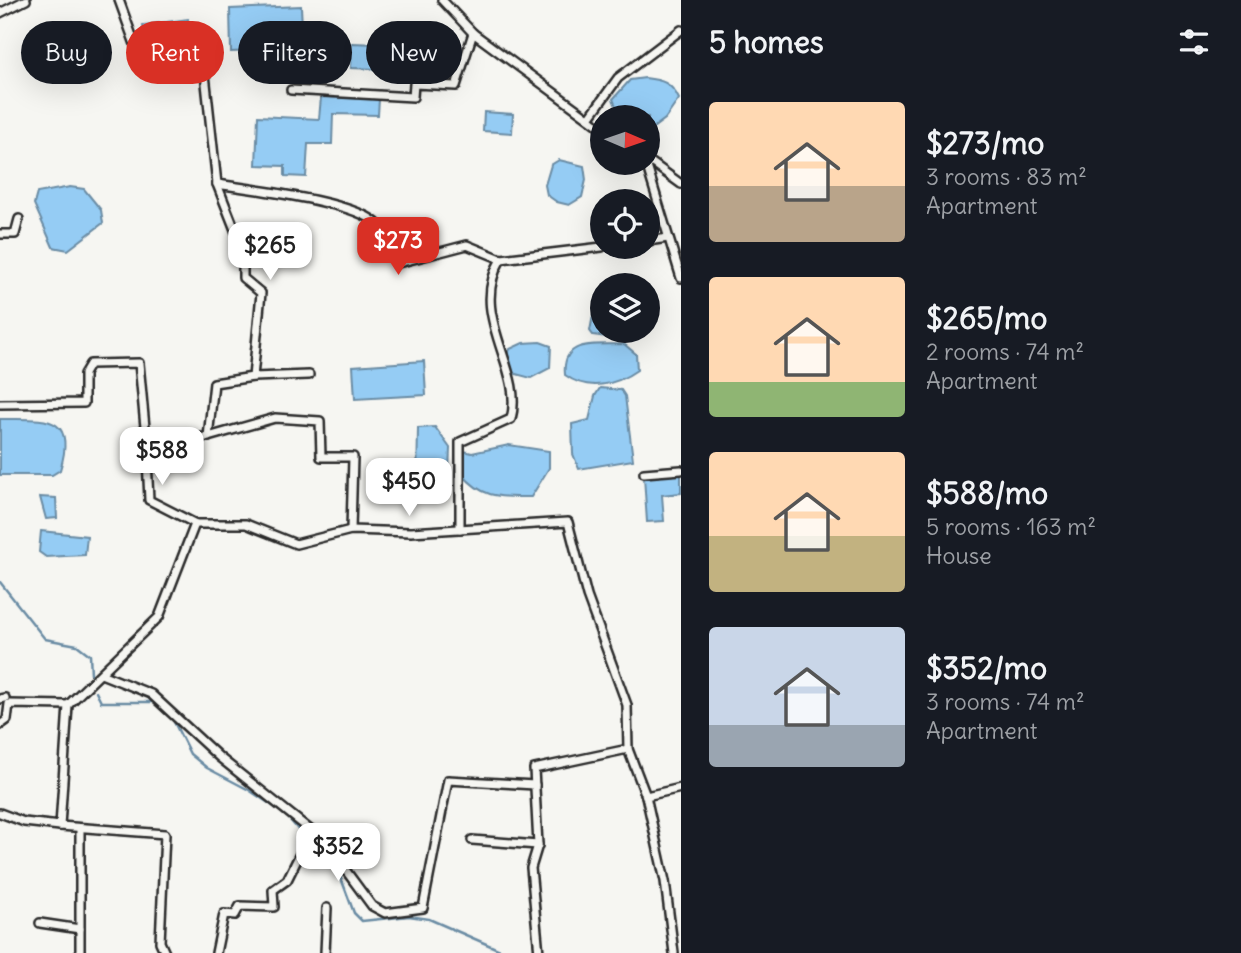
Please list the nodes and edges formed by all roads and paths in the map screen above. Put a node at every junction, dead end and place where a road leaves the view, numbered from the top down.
1 (26, 0) edge
2 (119, 0) edge
3 (442, 0) edge
4 (0, 13) edge
5 (681, 30) edge
6 (473, 33) junction
7 (291, 90) dead end
8 (589, 118) joint
9 (660, 170) edge
10 (651, 175) edge
11 (217, 184) junction
12 (681, 184) edge
13 (19, 219) dead end
14 (0, 234) edge
15 (668, 238) junction
16 (660, 239) edge
17 (590, 248) edge
18 (501, 259) junction
19 (681, 278) edge
20 (310, 375) dead end
21 (253, 377) junction
22 (0, 404) edge
23 (208, 436) junction
24 (146, 438) junction
25 (681, 470) edge
26 (644, 473) dead end
27 (196, 524) junction
28 (460, 529) junction
29 (351, 530) junction
30 (101, 674) junction
31 (68, 705) junction
32 (0, 725) edge
33 (628, 749) junction
34 (535, 785) junction
35 (681, 788) edge
36 (646, 796) junction
37 (0, 813) edge
38 (60, 826) junction
39 (80, 830) junction
40 (472, 840) dead end
41 (538, 845) junction
42 (304, 846) dead end
43 (327, 908) dead end
44 (40, 923) dead end
45 (80, 929) junction
46 (80, 953) edge
47 (165, 953) edge
48 (216, 953) edge
49 (326, 953) edge
50 (538, 953) edge
51 (674, 953) edge

1 - 4 street
2 - 11 street
3 - 6 street
5 - 8 street
6 - 7 street
6 - 8 street
9 - 12 street
10 - 15 street
11 - 18 street
11 - 21 street
13 - 14 street
15 - 16 street
15 - 19 street
17 - 18 street
18 - 28 street
20 - 21 street
21 - 23 street
22 - 24 street
23 - 24 street
23 - 29 street
24 - 27 street
25 - 26 street
27 - 29 street
27 - 30 street
28 - 29 street
28 - 33 street
30 - 31 street
30 - 34 street
31 - 32 street
31 - 38 street
33 - 34 street
33 - 36 street
34 - 41 street
35 - 36 street
36 - 51 street
37 - 38 street
38 - 39 street
39 - 45 street
39 - 47 street
40 - 41 street
41 - 50 street
42 - 48 street
43 - 49 street
44 - 45 street
45 - 46 street

